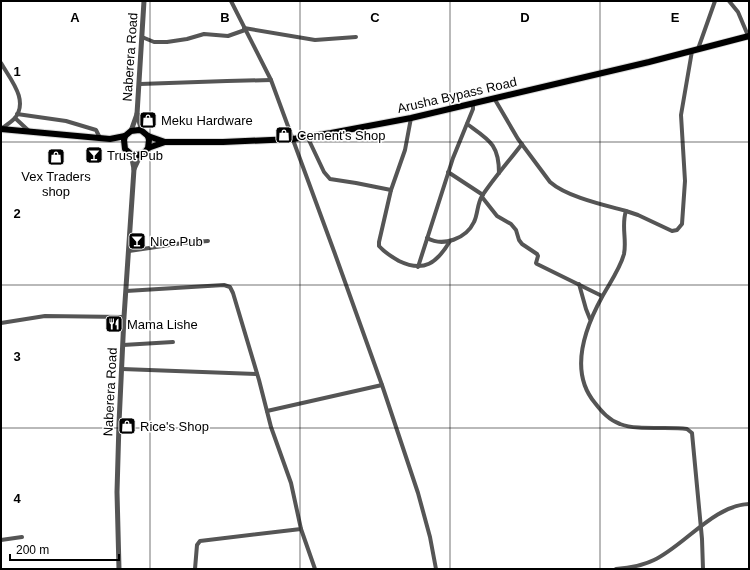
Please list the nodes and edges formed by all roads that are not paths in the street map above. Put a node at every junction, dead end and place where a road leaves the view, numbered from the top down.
1 (144, 1) edge
2 (231, 1) edge
3 (715, 1) edge
4 (729, 1) edge
5 (245, 29) junction
6 (142, 37) junction
7 (356, 37) dead end
8 (749, 37) edge
9 (695, 50) junction
10 (1, 63) edge
11 (271, 80) junction
12 (140, 84) junction
13 (494, 98) junction
14 (473, 103) junction
15 (137, 114) junction
16 (16, 116) junction
17 (411, 118) junction
18 (467, 124) junction
19 (1, 129) edge
20 (131, 131) junction
21 (142, 131) junction
22 (30, 132) junction
23 (125, 136) junction
24 (148, 136) junction
25 (307, 136) junction
26 (100, 138) junction
27 (110, 139) junction
28 (293, 139) junction
29 (165, 142) junction
30 (522, 144) junction
31 (148, 148) junction
32 (125, 149) junction
33 (131, 154) junction
34 (141, 154) junction
35 (134, 169) junction
36 (448, 172) junction
37 (499, 173) junction
38 (391, 190) junction
39 (482, 196) junction
40 (626, 212) junction
41 (427, 238) junction
42 (208, 240) dead end
43 (450, 241) junction
44 (129, 251) junction
45 (418, 267) junction
46 (579, 284) junction
47 (126, 291) junction
48 (602, 296) junction
49 (124, 317) junction
50 (590, 319) junction
51 (1, 323) edge
52 (173, 342) dead end
53 (123, 345) junction
54 (122, 369) junction
55 (257, 374) junction
56 (382, 385) junction
57 (267, 411) junction
58 (749, 504) edge
59 (700, 527) junction
60 (302, 528) junction
61 (22, 536) dead end
62 (1, 540) edge
63 (119, 569) edge
64 (195, 569) edge
65 (315, 569) edge
66 (436, 569) edge
67 (616, 569) edge
68 (703, 569) edge

1 - 6 street, Naberera Road
2 - 5 street
3 - 9 street
4 - 8 street
5 - 6 street
5 - 7 street
5 - 11 street
6 - 12 street, Naberera Road
8 - 9 main road, Arusha Bypass Road
9 - 13 main road, Arusha Bypass Road
9 - 40 street
10 - 16 street
11 - 12 street
11 - 28 street
12 - 15 street, Naberera Road
13 - 14 main road, Arusha Bypass Road
13 - 30 street
14 - 17 main road, Arusha Bypass Road
14 - 18 street
15 - 20 street, Naberera Road
15 - 21 street, Naberera Road
16 - 19 street
16 - 22 street
16 - 26 street
17 - 25 main road, Arusha Bypass Road
17 - 38 street
18 - 36 street
18 - 37 street
19 - 22 main road
20 - 21 main road
20 - 23 main road
21 - 24 main road, Arusha Bypass Road
22 - 26 main road
23 - 27 main road
23 - 32 main road
24 - 29 main road, Arusha Bypass Road
24 - 31 main road
25 - 28 main road, Arusha Bypass Road
25 - 38 street
26 - 27 main road
27 - 32 main road
28 - 29 main road, Arusha Bypass Road
28 - 56 street
29 - 31 main road, Arusha Bypass Road
30 - 37 street
30 - 40 street
31 - 34 main road, Arusha Bypass Road
32 - 33 main road
33 - 34 main road
33 - 35 street, Naberera Road
34 - 35 street, Naberera Road
35 - 44 street, Naberera Road
36 - 39 street
36 - 41 street
37 - 39 street
38 - 45 street
39 - 43 street
39 - 46 street
40 - 48 street
41 - 43 street
41 - 45 street
42 - 44 street
43 - 45 street
44 - 47 street, Naberera Road
46 - 48 street
46 - 50 street
47 - 49 street, Naberera Road
47 - 55 street
48 - 50 street
49 - 51 street
49 - 53 street, Naberera Road
50 - 59 street
52 - 53 street
53 - 54 street, Naberera Road
54 - 55 street
54 - 63 street, Naberera Road
55 - 57 street
56 - 57 street
56 - 66 street
57 - 60 street
58 - 59 street
59 - 67 street
59 - 68 street
60 - 64 street
60 - 65 street
61 - 62 street

